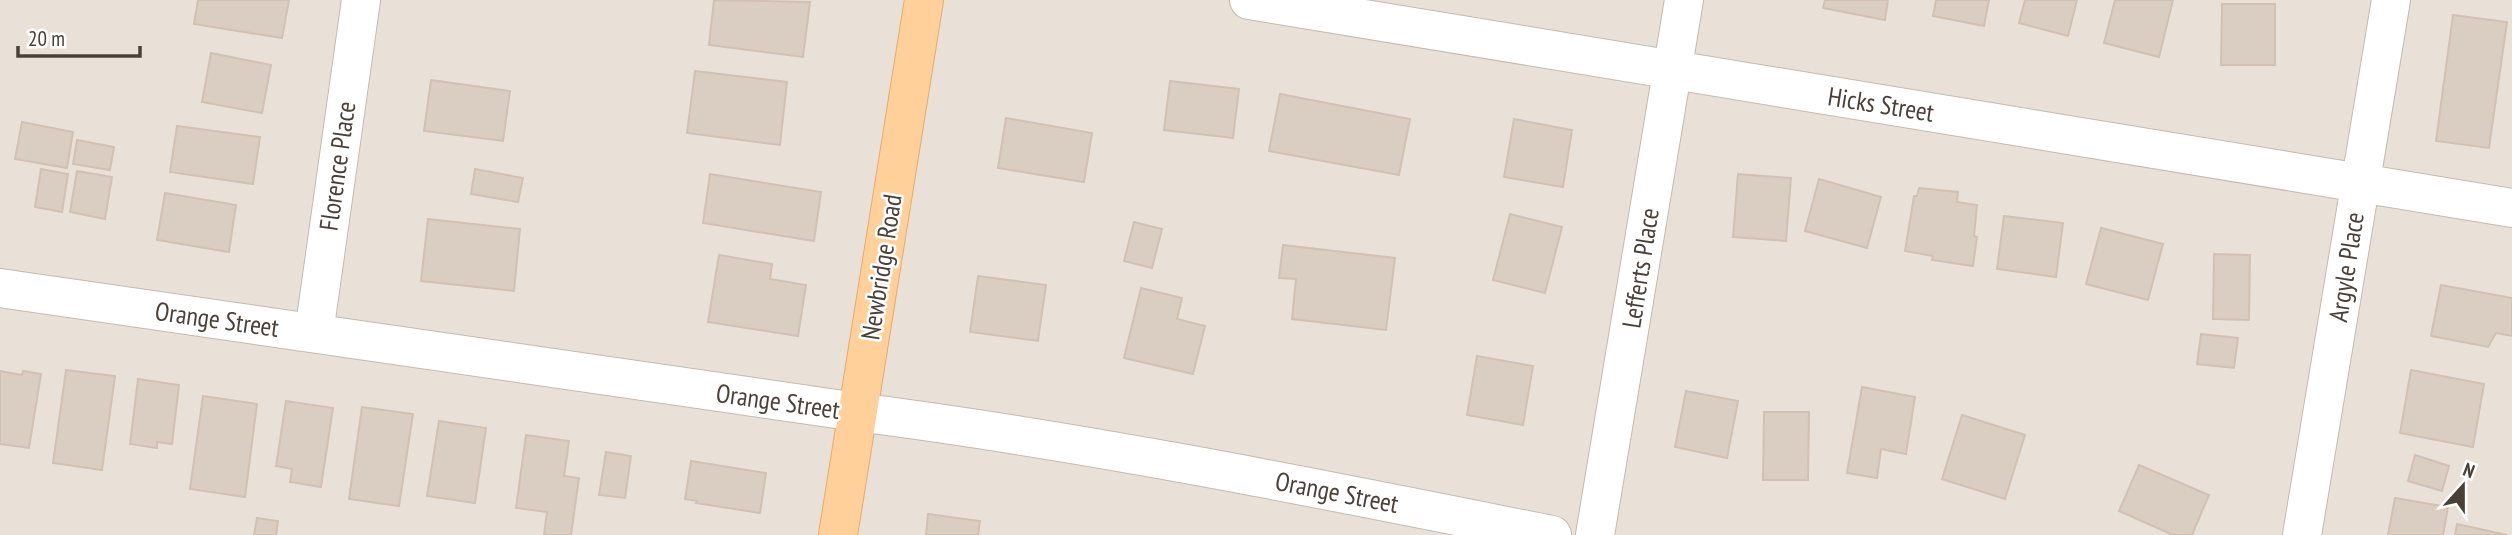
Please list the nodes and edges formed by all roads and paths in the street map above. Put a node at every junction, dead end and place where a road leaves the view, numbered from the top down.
1 (361, 0) edge
2 (924, 0) edge
3 (1249, 0) edge
4 (1684, 0) edge
5 (2391, 0) edge
6 (1672, 70) junction
7 (2360, 183) junction
8 (2512, 208) edge
9 (0, 288) edge
10 (314, 332) junction
11 (857, 412) junction
12 (838, 535) edge
13 (1552, 535) edge
14 (1595, 535) edge
15 (2302, 535) edge

1 - 10 street, Florence Place
2 - 11 main road, Newbridge Road
3 - 6 street, Hicks Street
4 - 6 street, Lefferts Place
5 - 7 street, Argyle Place
6 - 7 street, Hicks Street
6 - 14 street, Lefferts Place
7 - 8 street, Hicks Street
7 - 15 street, Argyle Place
9 - 10 street, Orange Street
10 - 11 street, Orange Street
11 - 12 main road, Newbridge Road
11 - 13 street, Orange Street

